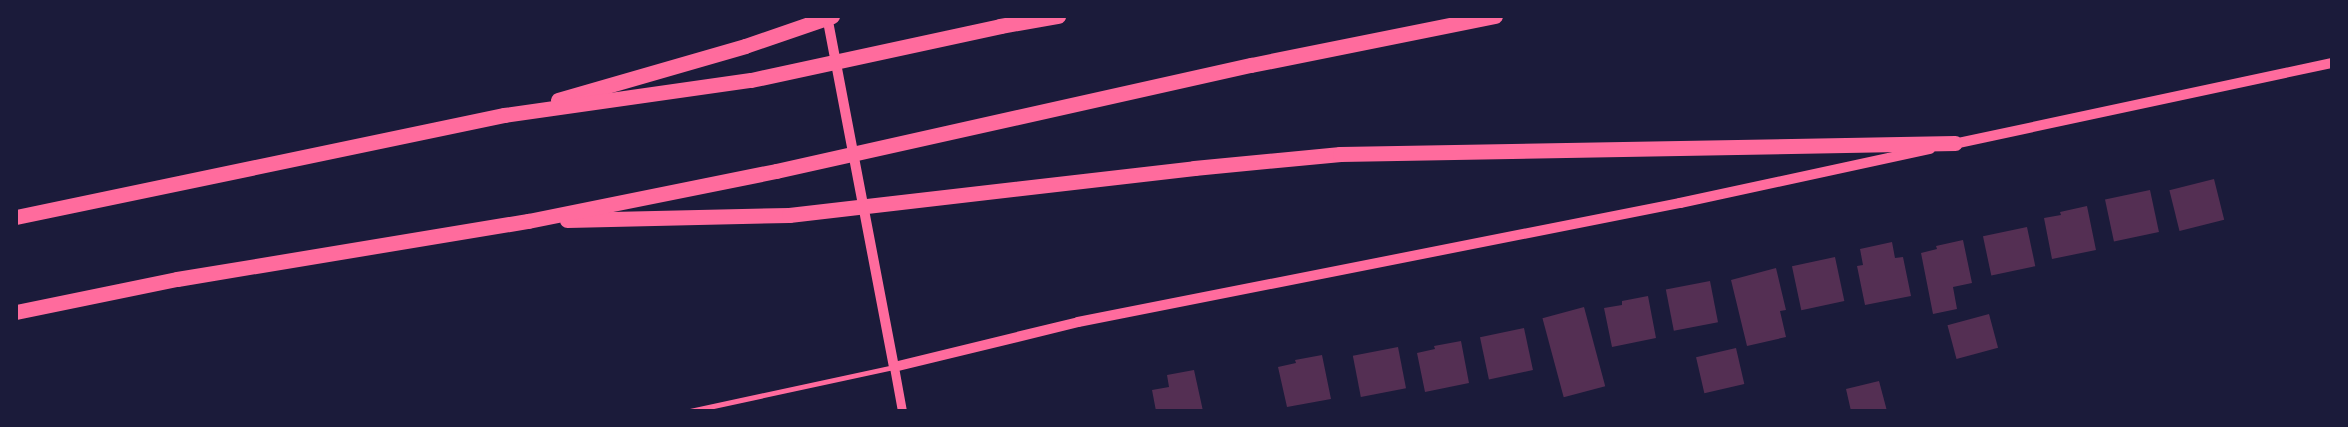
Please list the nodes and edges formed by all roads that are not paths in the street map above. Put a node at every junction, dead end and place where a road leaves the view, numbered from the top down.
1 (827, 16) edge
2 (832, 16) edge
3 (1058, 16) edge
4 (1495, 16) edge
5 (2332, 63) edge
6 (504, 115) junction
7 (1955, 143) junction
8 (16, 217) edge
9 (528, 221) junction
10 (16, 312) edge
11 (894, 367) junction
12 (690, 411) edge
13 (902, 411) edge

1 - 11 main road
2 - 6 highway
3 - 6 highway
4 - 9 highway
5 - 7 main road
6 - 8 highway
7 - 9 highway
7 - 11 main road
9 - 10 highway
11 - 12 street
11 - 13 street

